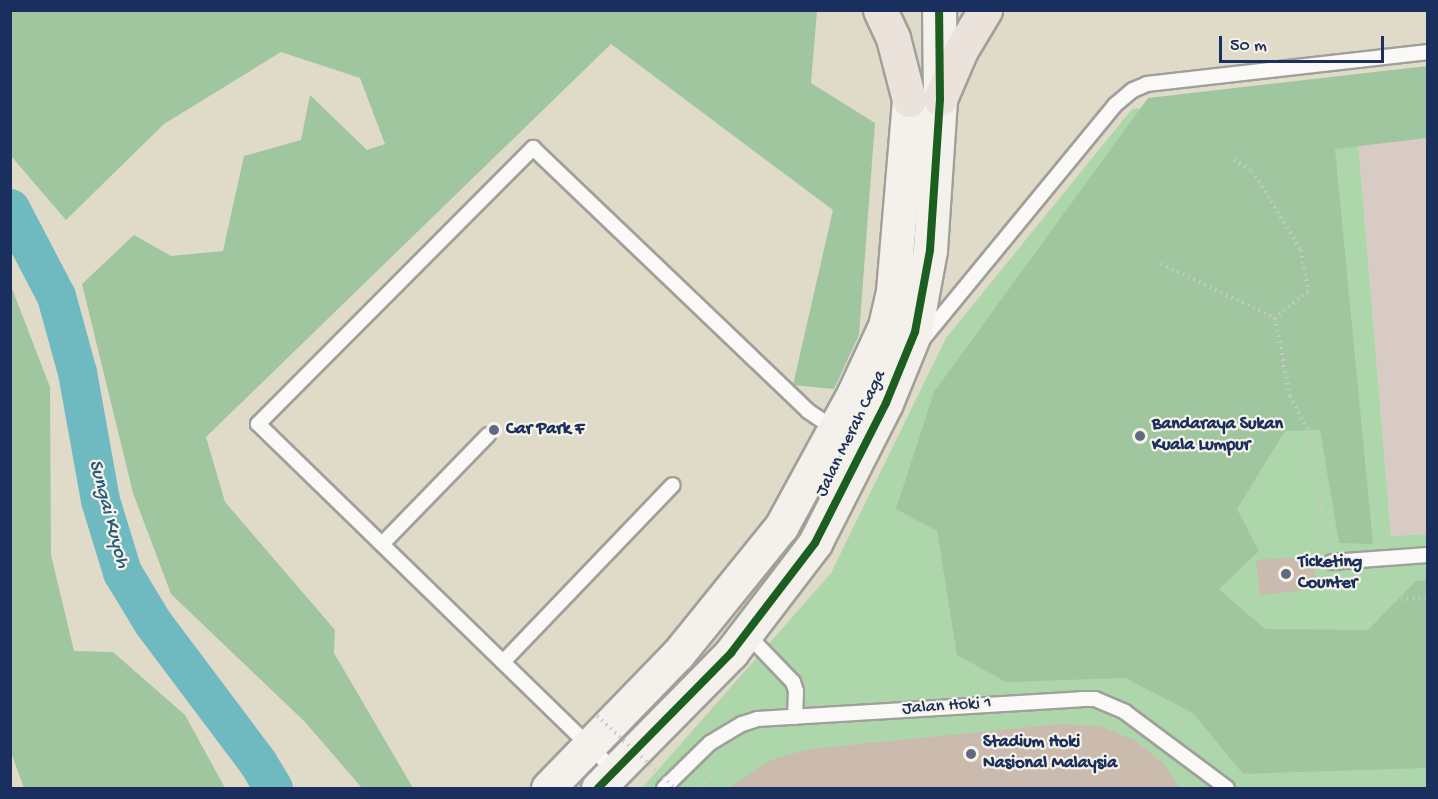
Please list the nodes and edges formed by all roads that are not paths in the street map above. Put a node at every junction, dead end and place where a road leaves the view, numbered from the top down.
1 (880, 10) edge
2 (939, 10) edge
3 (985, 10) edge
4 (1428, 52) edge
5 (924, 100) junction
6 (903, 364) junction
7 (834, 430) junction
8 (488, 435) dead end
9 (863, 448) junction
10 (673, 486) dead end
11 (382, 544) junction
12 (1428, 555) edge
13 (1332, 561) road end
14 (746, 633) junction
15 (503, 662) junction
16 (795, 717) junction
17 (593, 731) junction
18 (607, 780) edge
19 (1217, 786) edge
20 (548, 789) edge
21 (664, 789) edge

1 - 5 highway
2 - 5 street, Jalan Merah Caga
3 - 5 highway
4 - 6 lane
5 - 6 street, Jalan Merah Caga
5 - 7 street, Jalan Merah Caga
6 - 9 street, Jalan Merah Caga
7 - 9 lane
7 - 11 lane
7 - 17 street, Jalan Merah Caga
8 - 11 lane
9 - 14 street, Jalan Merah Caga
10 - 15 lane
11 - 15 lane
12 - 13 lane
14 - 16 lane
14 - 18 street, Jalan Merah Caga
15 - 17 lane
16 - 19 lane, Jalan Hoki 1
16 - 21 lane, Jalan Hoki 1
17 - 18 lane
17 - 20 street, Jalan Merah Caga

